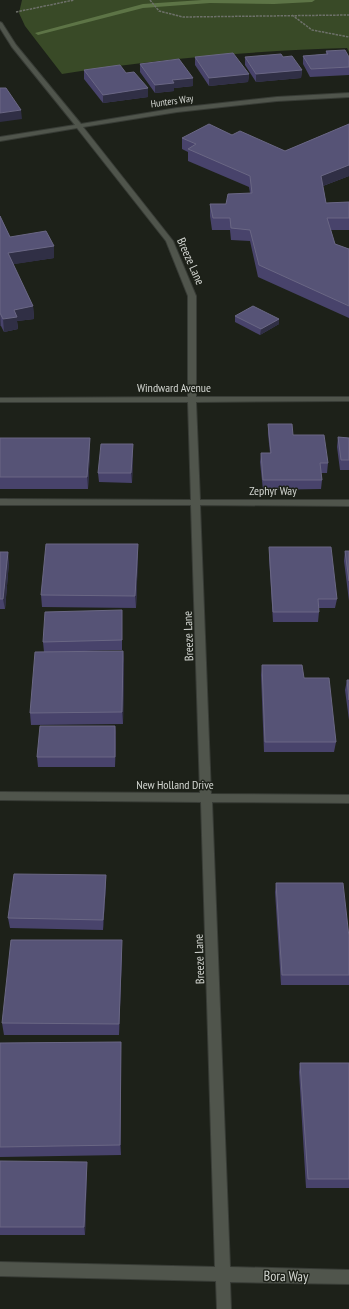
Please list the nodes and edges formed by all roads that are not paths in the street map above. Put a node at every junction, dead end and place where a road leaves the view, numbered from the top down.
1 (0, 24) edge
2 (349, 95) edge
3 (79, 126) junction
4 (0, 139) edge
5 (192, 399) junction
6 (349, 399) edge
7 (0, 400) edge
8 (196, 501) junction
9 (0, 502) edge
10 (349, 503) edge
11 (0, 796) edge
12 (206, 797) junction
13 (349, 799) edge
14 (0, 1269) edge
15 (223, 1275) junction
16 (349, 1277) edge
17 (224, 1309) edge

1 - 3 street, Breeze Lane
2 - 3 street, Hunters Way
3 - 4 street, Hunters Way
3 - 5 street, Breeze Lane
5 - 6 street, Windward Avenue
5 - 7 street, Windward Avenue
5 - 8 street, Breeze Lane
8 - 9 street, Zephyr Way
8 - 10 street, Zephyr Way
8 - 12 street, Breeze Lane
11 - 12 street, New Holland Drive
12 - 13 street, New Holland Drive
12 - 15 street, Breeze Lane
14 - 15 street, Bora Way
15 - 16 street, Bora Way
15 - 17 street, Breeze Lane

